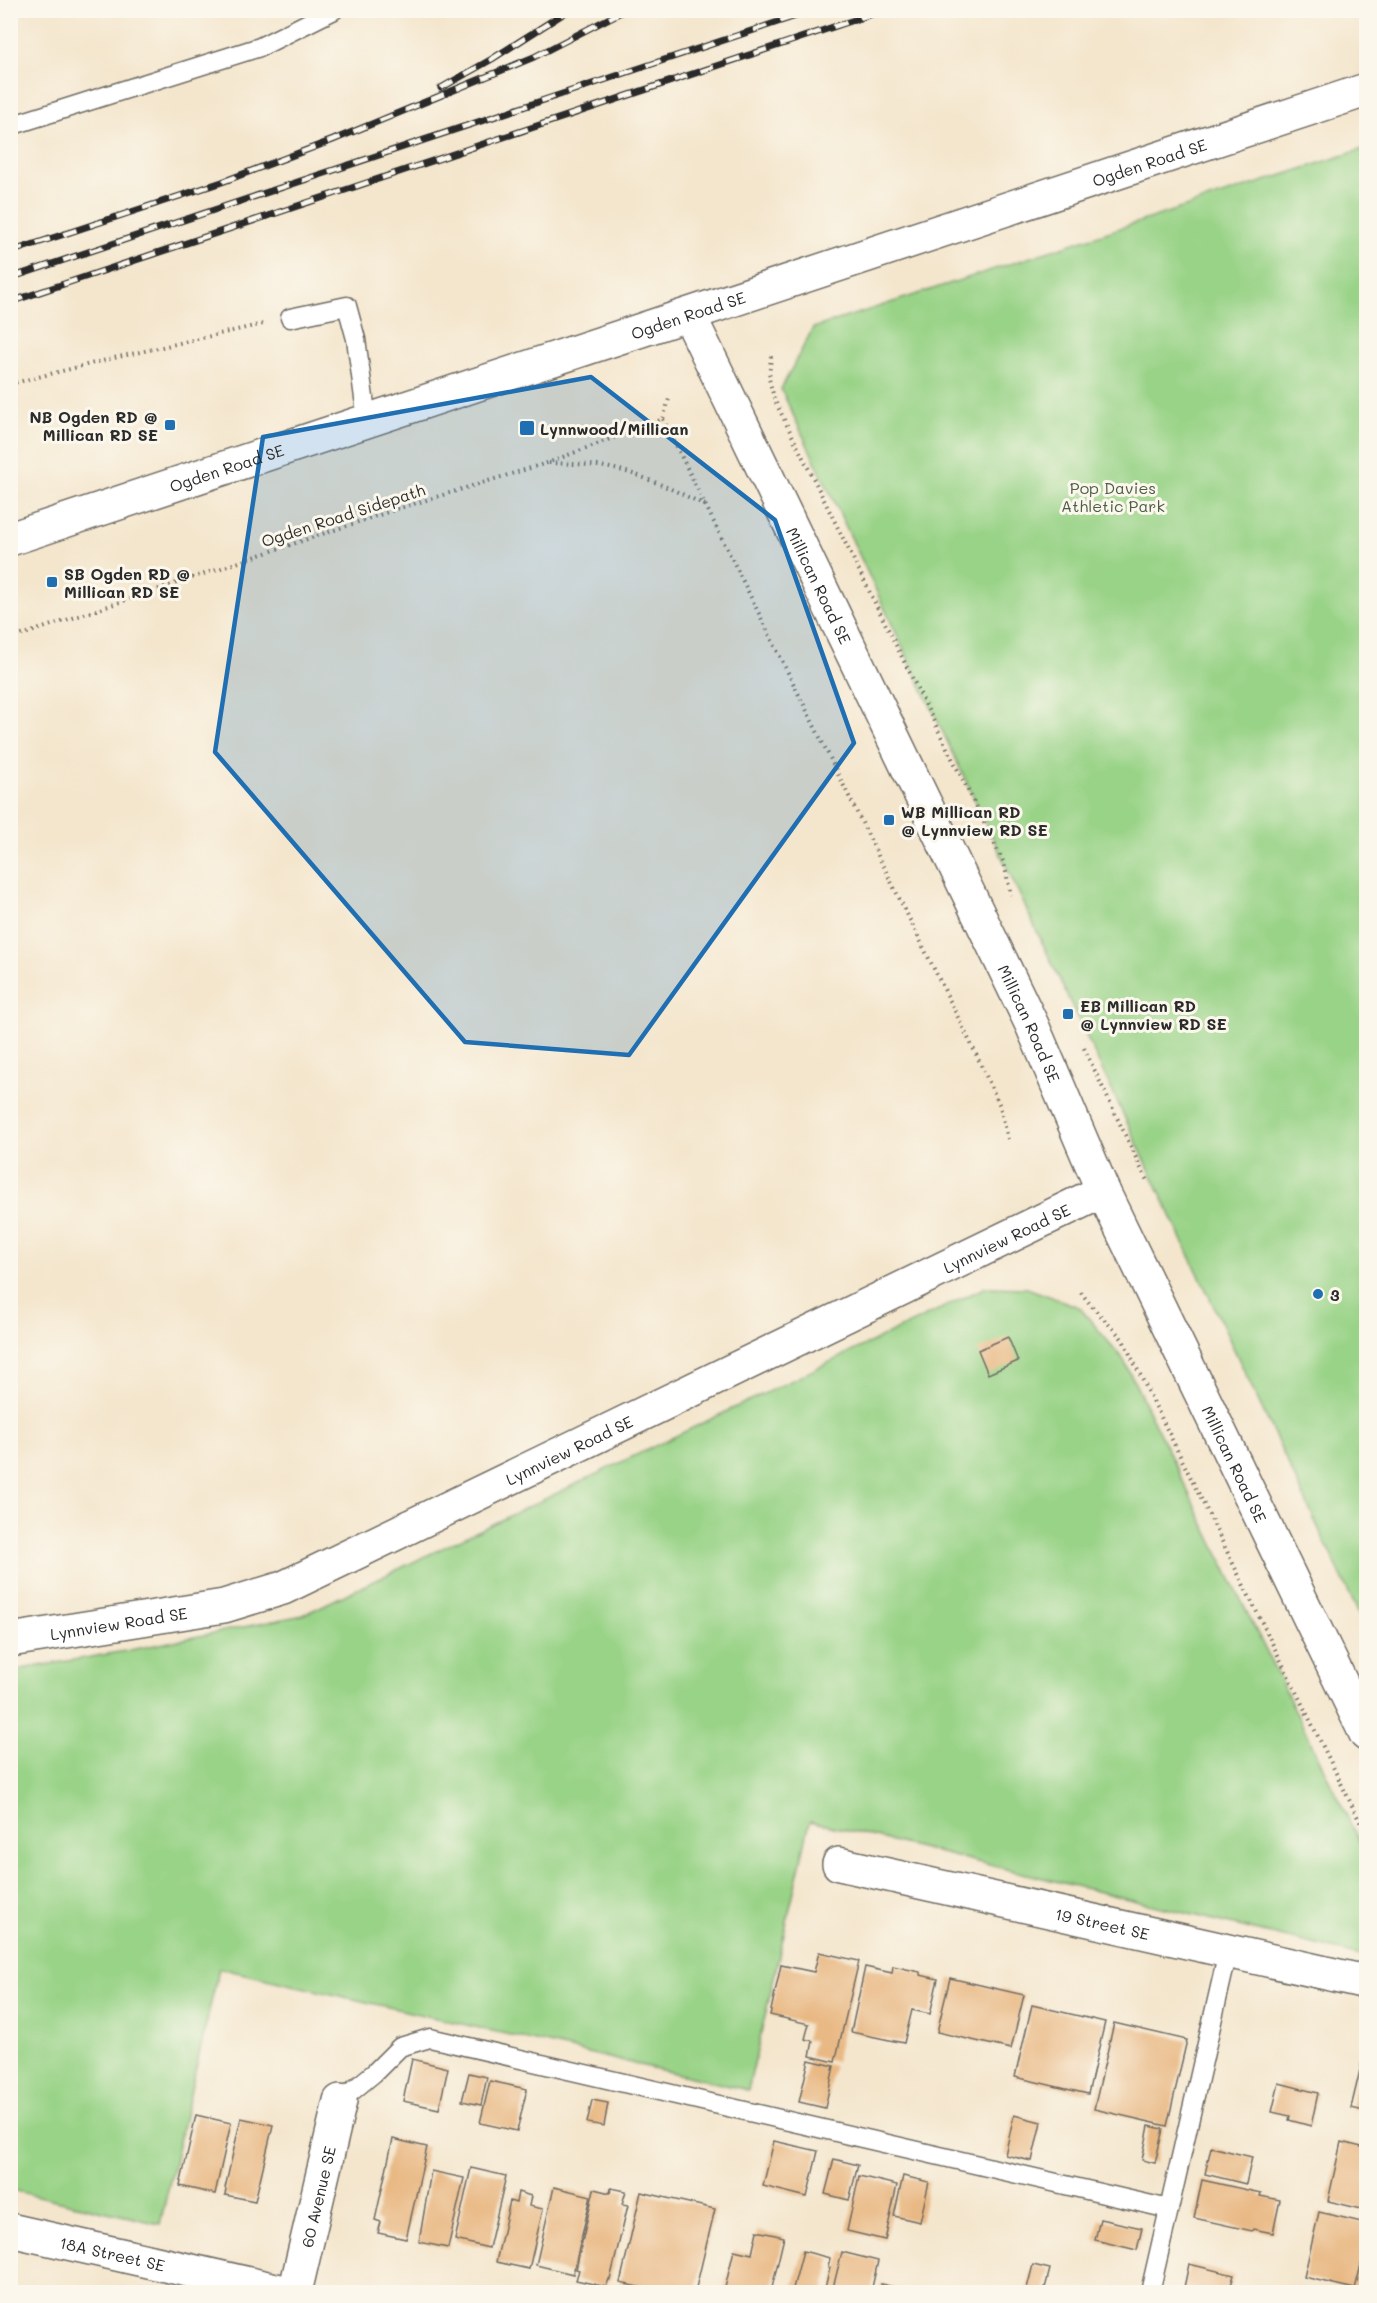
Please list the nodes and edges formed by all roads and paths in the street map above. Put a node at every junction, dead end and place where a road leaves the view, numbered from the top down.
1 (334, 10) edge
2 (1366, 90) edge
3 (10, 126) edge
4 (689, 315) junction
5 (290, 318) joint
6 (771, 356) dead end
7 (10, 384) edge
8 (669, 399) dead end
9 (663, 419) junction
10 (367, 420) junction
11 (547, 463) junction
12 (705, 505) junction
13 (10, 539) edge
14 (10, 639) edge
15 (1015, 903) dead end
16 (1082, 1044) dead end
17 (1008, 1138) dead end
18 (1148, 1182) dead end
19 (1103, 1191) junction
20 (1081, 1292) dead end
21 (10, 1640) edge
22 (1355, 1690) edge
23 (1366, 1734) edge
24 (1366, 1834) edge
25 (839, 1864) dead end
26 (1228, 1952) junction
27 (1366, 1982) edge
28 (340, 2101) joint
29 (1169, 2209) junction
30 (10, 2230) edge
31 (285, 2292) edge
32 (295, 2292) edge
33 (1150, 2292) edge

1 - 3 lane
2 - 4 street, Ogden Road SE
4 - 10 street, Ogden Road SE
4 - 19 street, Millican Road SE
5 - 7 path
5 - 10 lane
6 - 15 path
8 - 9 path
9 - 11 path, Ogden Road Sidepath
9 - 12 path
10 - 13 street, Ogden Road SE
11 - 12 path
11 - 14 path, Ogden Road Sidepath
12 - 17 path
16 - 18 path
19 - 21 street, Lynnview Road SE
19 - 22 street, Millican Road SE
20 - 24 path
22 - 23 street, Millican Road SE
25 - 26 street, 19 Street SE
26 - 27 street, 19 Street SE
26 - 29 lane
28 - 29 lane
28 - 32 street, 60 Avenue SE
29 - 33 lane
30 - 31 street, 18A Street SE

